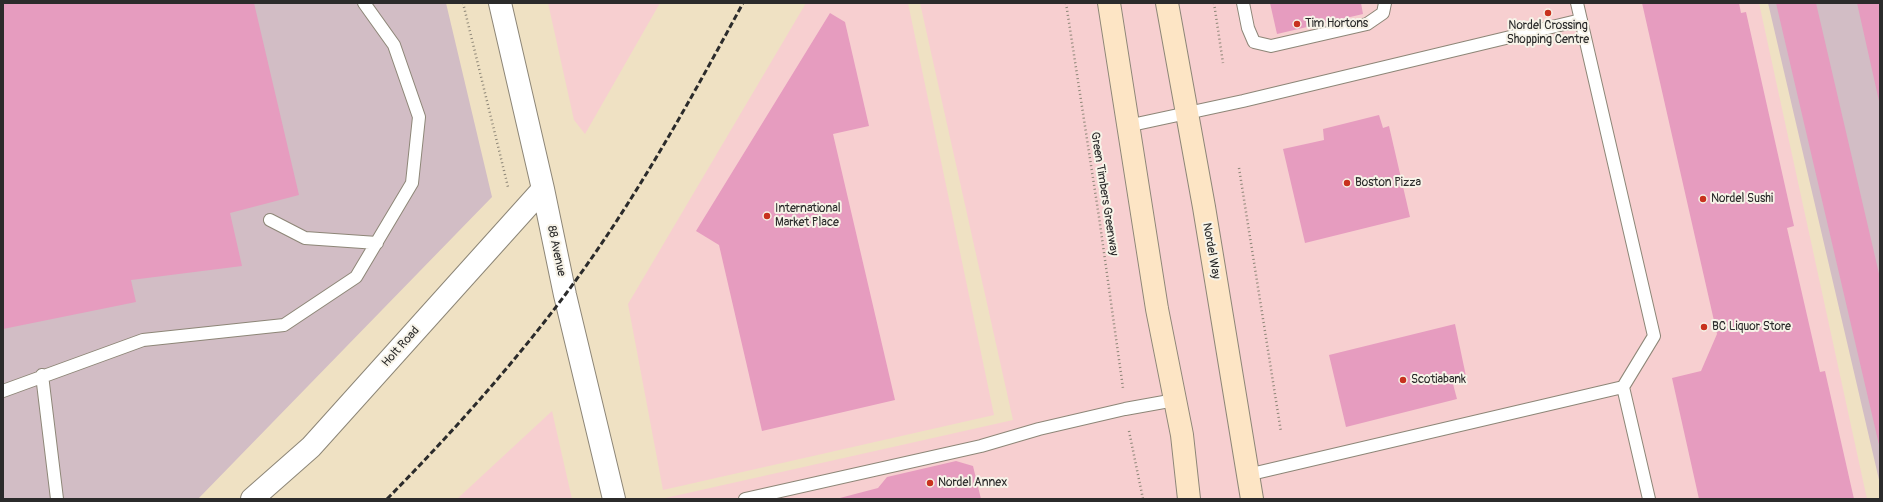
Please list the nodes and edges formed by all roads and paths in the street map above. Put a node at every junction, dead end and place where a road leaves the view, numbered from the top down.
1 (364, 3) edge
2 (464, 3) edge
3 (500, 3) edge
4 (1066, 3) edge
5 (1109, 3) edge
6 (1167, 3) edge
7 (1214, 3) edge
8 (1243, 3) edge
9 (1385, 3) edge
10 (1577, 3) edge
11 (1581, 20) junction
12 (1223, 63) dead end
13 (1186, 114) junction
14 (1127, 126) junction
15 (1239, 168) dead end
16 (508, 189) dead end
17 (543, 190) junction
18 (270, 220) dead end
19 (377, 243) junction
20 (42, 375) junction
21 (1122, 387) dead end
22 (1623, 387) junction
23 (3, 391) edge
24 (1175, 400) junction
25 (1280, 432) dead end
26 (1130, 436) dead end
27 (1247, 475) junction
28 (57, 499) edge
29 (252, 499) edge
30 (614, 499) edge
31 (745, 499) edge
32 (1143, 499) edge
33 (1189, 499) edge
34 (1252, 499) edge
35 (1649, 499) edge

1 - 19 lane
2 - 16 path
3 - 17 street, 88 Avenue
4 - 21 path, Green Timbers Greenway
5 - 14 main road
6 - 13 main road, Nordel Way
7 - 12 path
8 - 9 lane
10 - 11 lane
11 - 13 lane
11 - 22 lane
13 - 14 lane
13 - 27 main road, Nordel Way
14 - 24 main road
15 - 25 path
17 - 29 street, Holt Road
17 - 30 street, 88 Avenue
18 - 19 lane
19 - 20 lane
20 - 23 lane
20 - 28 lane
22 - 27 lane
22 - 35 lane
24 - 31 lane
24 - 33 main road
26 - 32 path
27 - 34 main road, Nordel Way

